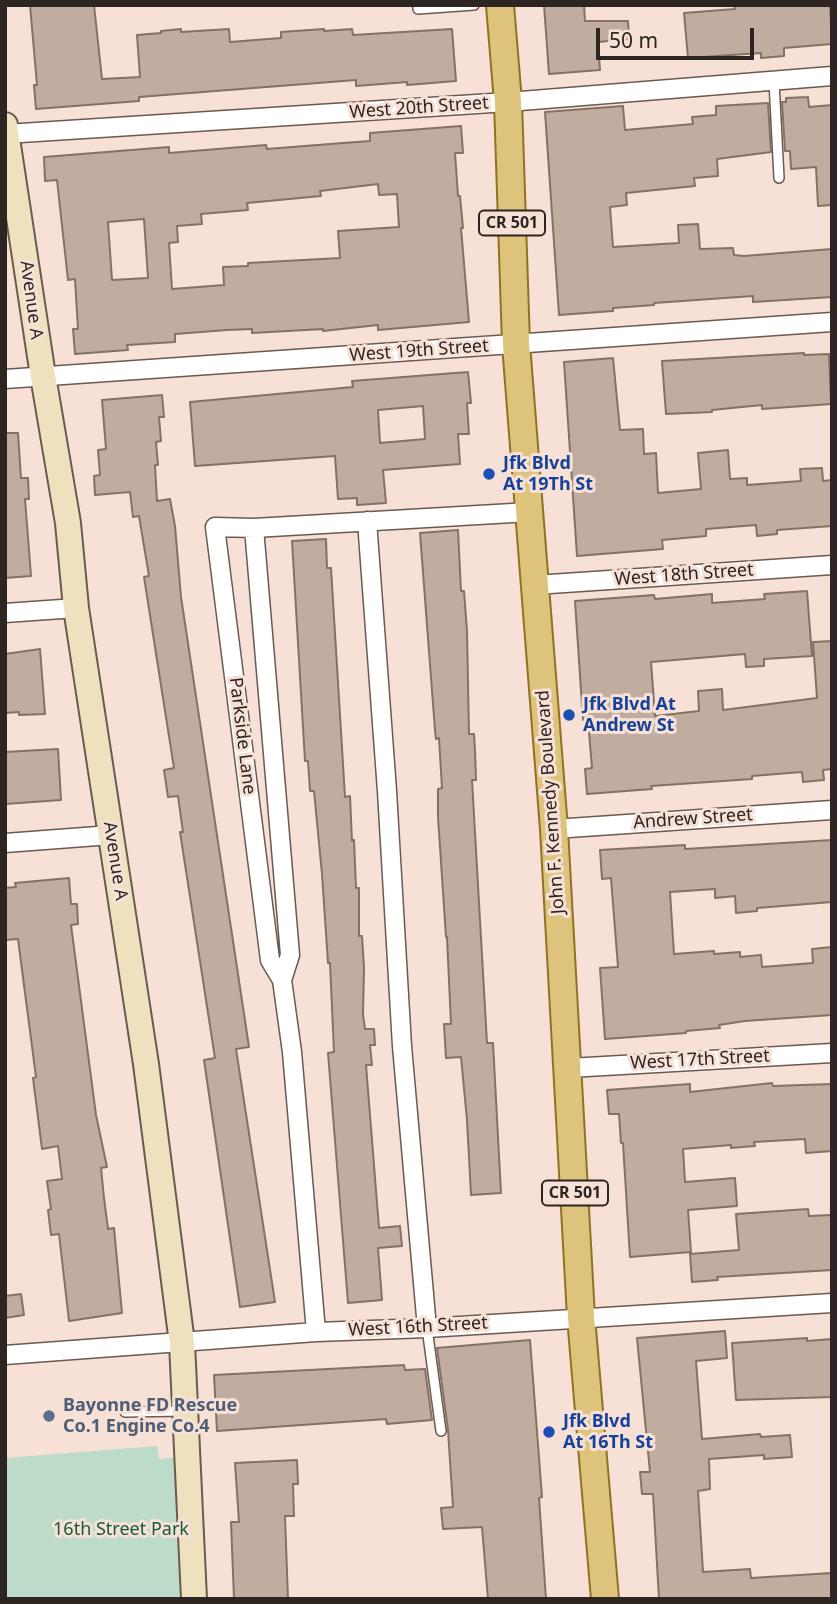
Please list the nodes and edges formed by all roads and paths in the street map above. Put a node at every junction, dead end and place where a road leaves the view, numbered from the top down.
1 (474, 5) edge
2 (500, 5) edge
3 (447, 6) edge
4 (416, 7) edge
5 (832, 76) edge
6 (774, 80) junction
7 (508, 102) junction
8 (6, 131) edge
9 (779, 177) dead end
10 (832, 322) edge
11 (516, 344) junction
12 (43, 376) junction
13 (5, 379) edge
14 (530, 512) junction
15 (367, 521) junction
16 (254, 528) junction
17 (832, 565) edge
18 (535, 585) junction
19 (76, 608) junction
20 (5, 613) edge
21 (832, 810) edge
22 (554, 829) junction
23 (111, 835) junction
24 (5, 843) edge
25 (282, 980) junction
26 (832, 1053) edge
27 (569, 1068) junction
28 (832, 1303) edge
29 (581, 1317) junction
30 (428, 1328) junction
31 (316, 1332) junction
32 (182, 1343) junction
33 (5, 1355) edge
34 (185, 1411) junction
35 (125, 1412) dead end
36 (441, 1432) dead end
37 (194, 1599) edge
38 (605, 1599) edge

1 - 3 lane
2 - 7 main road, John F. Kennedy Boulevard / CR 501
3 - 4 lane
5 - 6 street, West 20th Street
6 - 7 street, West 20th Street
6 - 9 lane
7 - 8 street, West 20th Street
7 - 11 main road, John F. Kennedy Boulevard / CR 501
8 - 12 street, Avenue A
10 - 11 street, West 19th Street
11 - 12 street, West 19th Street
11 - 14 main road, John F. Kennedy Boulevard / CR 501
12 - 13 street, West 19th Street
12 - 19 street, Avenue A
14 - 15 street, Parkside Lane
14 - 18 main road, John F. Kennedy Boulevard / CR 501
15 - 16 street, Parkside Lane
15 - 30 street
16 - 25 street, Parkside Lane
16 - 25 street, Parkside Lane
17 - 18 street, West 18th Street
18 - 22 main road, John F. Kennedy Boulevard / CR 501
19 - 20 street
19 - 23 street, Avenue A
21 - 22 street, Andrew Street
22 - 27 main road, John F. Kennedy Boulevard / CR 501
23 - 24 street
23 - 32 street, Avenue A
25 - 31 street, Parkside Lane
26 - 27 street, West 17th Street
27 - 29 main road, John F. Kennedy Boulevard / CR 501
28 - 29 street, West 16th Street
29 - 30 street, West 16th Street
29 - 38 main road, John F. Kennedy Boulevard / CR 501
30 - 31 street, West 16th Street
30 - 36 lane
31 - 32 street, West 16th Street
32 - 33 street, West 16th Street
32 - 34 street, Avenue A
34 - 35 lane
34 - 37 street, Avenue A

